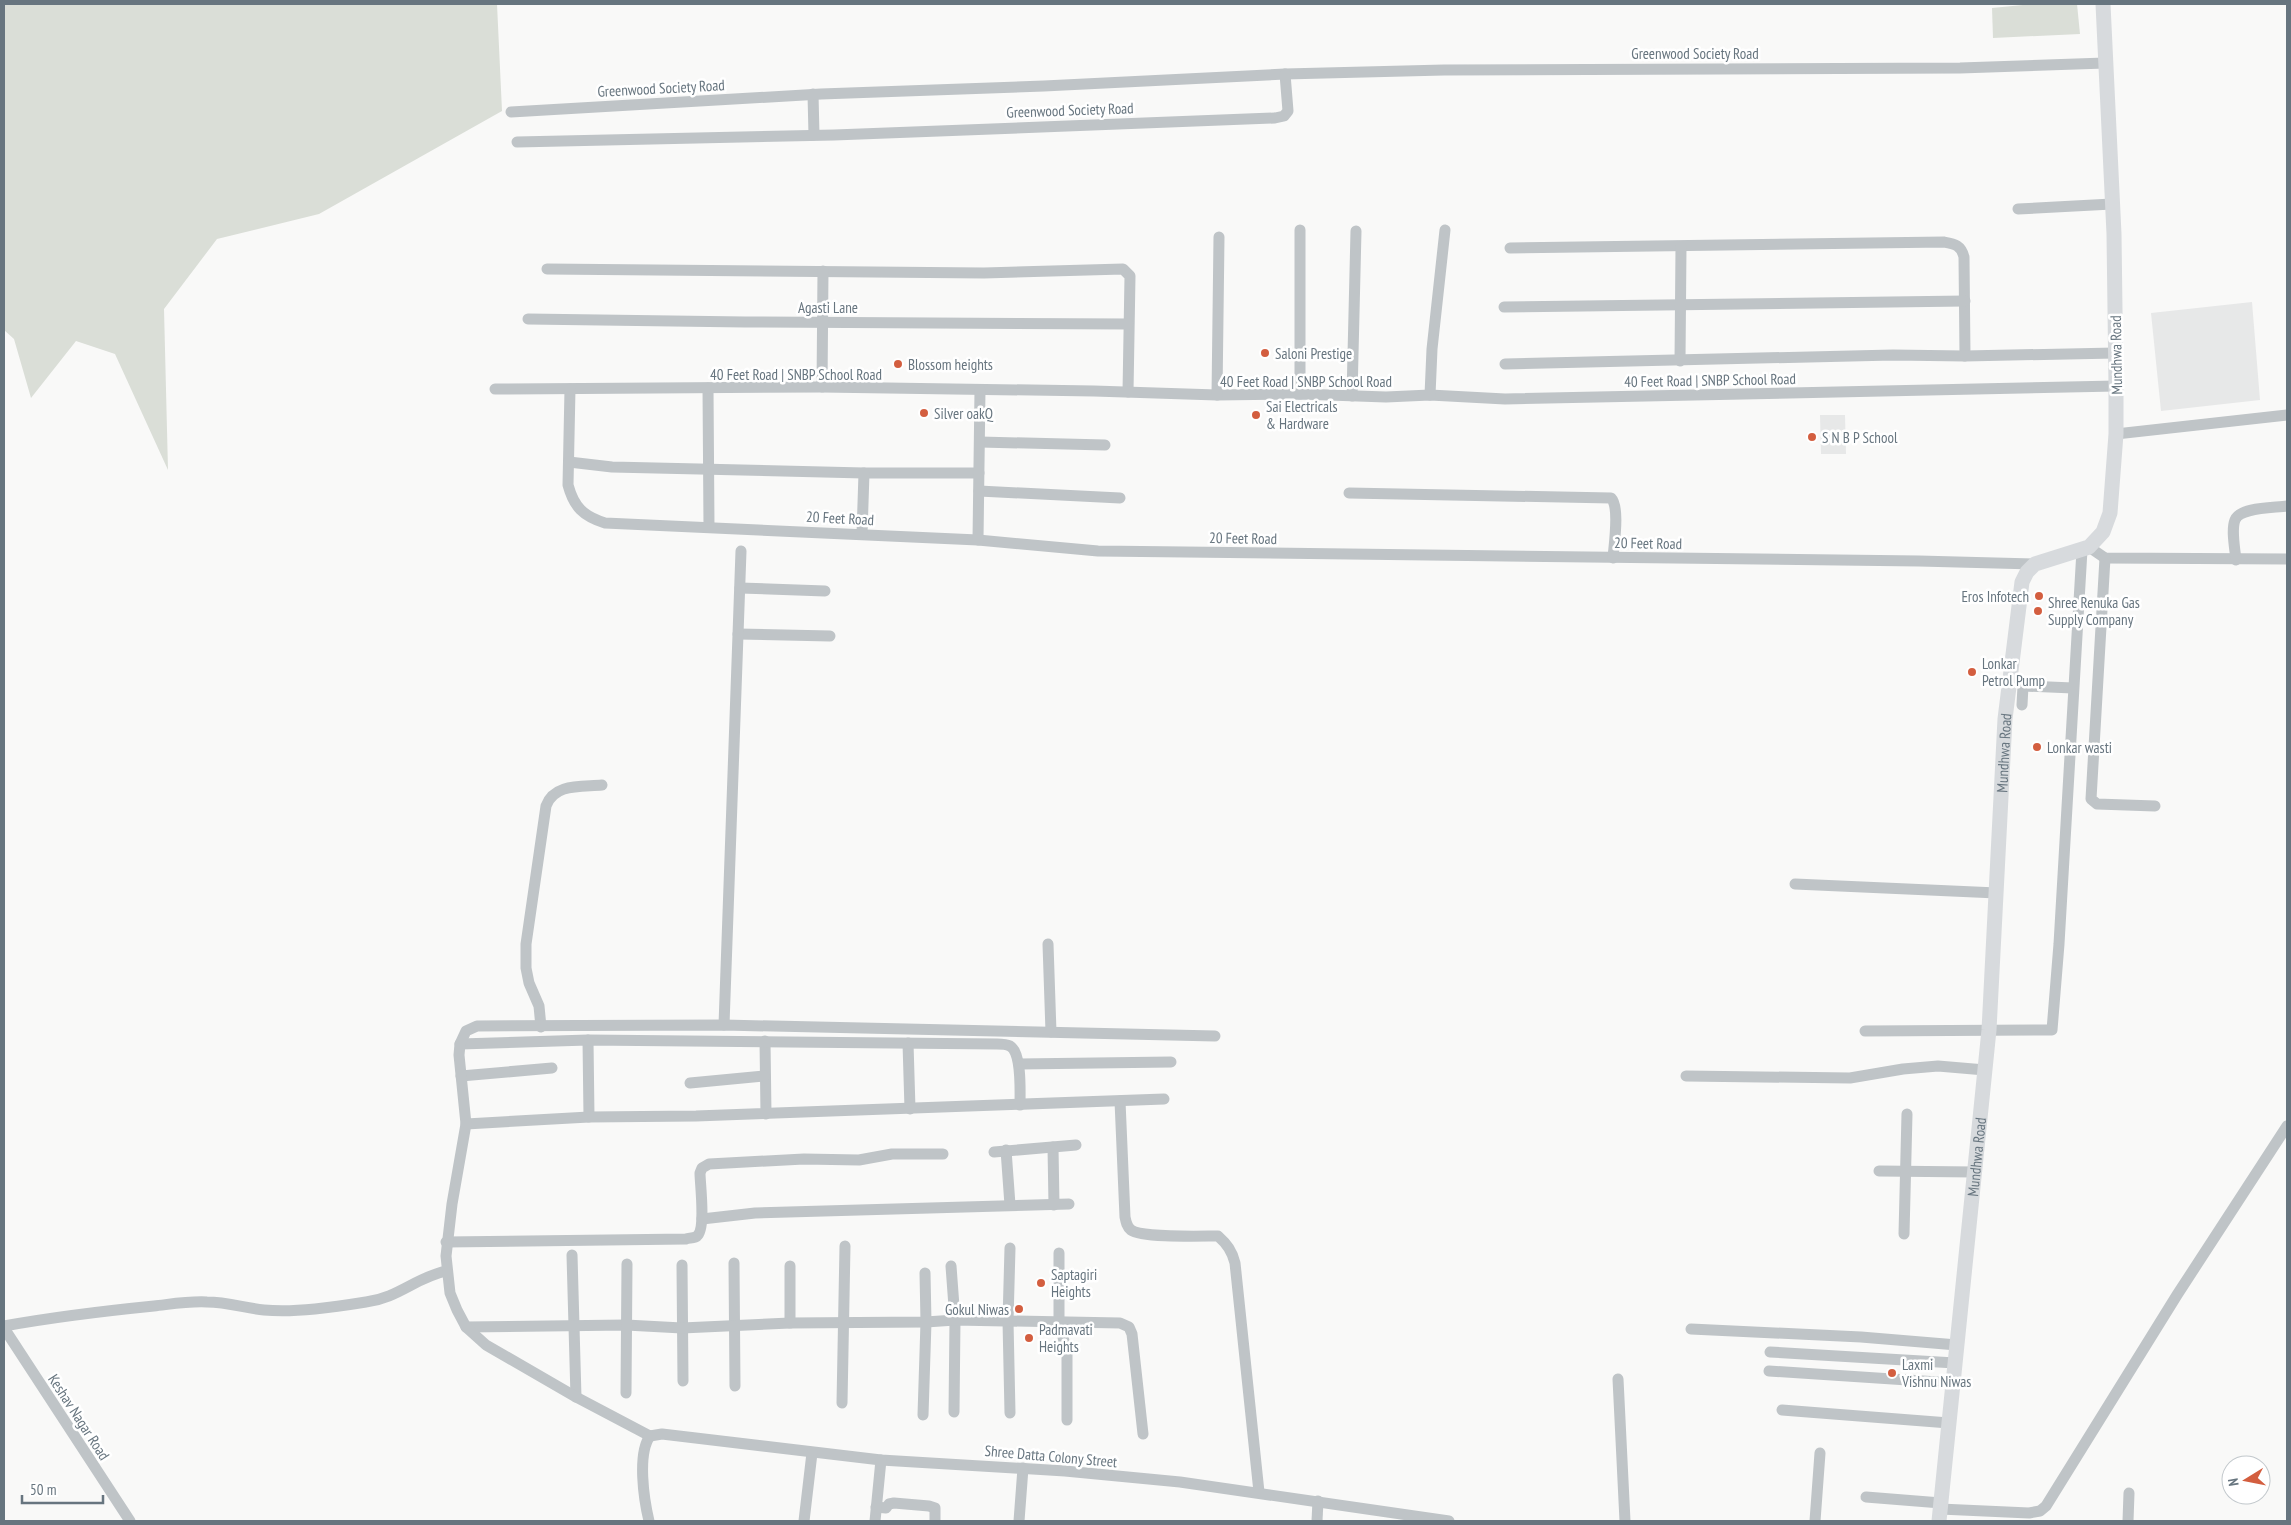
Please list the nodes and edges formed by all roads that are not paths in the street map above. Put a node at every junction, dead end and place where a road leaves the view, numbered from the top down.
1 (2103, 4) edge
2 (2105, 63) junction
3 (1285, 74) junction
4 (813, 94) junction
5 (511, 112) dead end
6 (814, 135) junction
7 (517, 142) dead end
8 (2112, 204) junction
9 (2018, 210) dead end
10 (1300, 230) dead end
11 (1446, 230) dead end
12 (1356, 231) dead end
13 (1219, 236) dead end
14 (1681, 247) junction
15 (1510, 248) dead end
16 (547, 269) dead end
17 (823, 272) junction
18 (1965, 301) junction
19 (1681, 304) junction
20 (1504, 307) dead end
21 (528, 319) dead end
22 (824, 322) junction
23 (1128, 324) junction
24 (2115, 353) junction
25 (1965, 356) junction
26 (1680, 361) junction
27 (1504, 364) dead end
28 (2116, 386) junction
29 (822, 387) junction
30 (708, 388) junction
31 (495, 389) dead end
32 (570, 389) junction
33 (980, 390) junction
34 (1128, 392) junction
35 (1300, 394) junction
36 (1217, 395) junction
37 (1430, 395) junction
38 (1352, 396) junction
39 (2287, 415) edge
40 (2116, 434) junction
41 (980, 442) junction
42 (1105, 445) dead end
43 (568, 462) junction
44 (709, 469) junction
45 (864, 473) junction
46 (979, 473) junction
47 (979, 491) junction
48 (1349, 493) dead end
49 (1120, 498) dead end
50 (2287, 506) edge
51 (709, 527) junction
52 (862, 534) junction
53 (978, 540) junction
54 (2086, 549) junction
55 (741, 551) dead end
56 (1614, 558) junction
57 (2105, 558) junction
58 (2287, 559) edge
59 (2236, 560) junction
60 (2035, 564) junction
61 (740, 588) junction
62 (825, 591) dead end
63 (738, 634) junction
64 (830, 636) dead end
65 (2073, 688) junction
66 (2022, 705) dead end
67 (602, 785) dead end
68 (2155, 806) dead end
69 (1795, 884) dead end
70 (1997, 893) junction
71 (1048, 944) dead end
72 (724, 1025) junction
73 (541, 1027) junction
74 (1989, 1030) junction
75 (1865, 1031) dead end
76 (1051, 1032) junction
77 (1215, 1036) dead end
78 (588, 1040) junction
79 (765, 1041) junction
80 (908, 1043) junction
81 (460, 1044) junction
82 (1171, 1062) dead end
83 (1019, 1064) junction
84 (552, 1068) dead end
85 (1985, 1070) junction
86 (461, 1076) junction
87 (764, 1076) junction
88 (1686, 1076) dead end
89 (690, 1083) dead end
90 (1164, 1099) dead end
91 (1120, 1100) junction
92 (1020, 1105) junction
93 (910, 1109) junction
94 (766, 1114) junction
95 (1907, 1114) dead end
96 (590, 1116) junction
97 (466, 1124) junction
98 (2287, 1126) edge
99 (1076, 1145) dead end
100 (1052, 1147) junction
101 (1006, 1150) junction
102 (994, 1152) dead end
103 (943, 1154) dead end
104 (1879, 1171) dead end
105 (1907, 1171) junction
106 (1975, 1172) junction
107 (1069, 1204) dead end
108 (1010, 1205) junction
109 (1054, 1205) junction
110 (702, 1219) junction
111 (1904, 1234) dead end
112 (446, 1242) junction
113 (845, 1246) dead end
114 (1010, 1248) dead end
115 (1059, 1253) dead end
116 (572, 1255) dead end
117 (734, 1263) dead end
118 (627, 1264) dead end
119 (682, 1265) dead end
120 (790, 1266) dead end
121 (951, 1266) dead end
122 (446, 1271) junction
123 (925, 1272) dead end
124 (955, 1320) junction
125 (1060, 1320) junction
126 (1008, 1321) junction
127 (790, 1322) junction
128 (842, 1322) junction
129 (926, 1322) junction
130 (575, 1325) junction
131 (626, 1325) junction
132 (736, 1325) junction
133 (4, 1327) edge
134 (466, 1327) junction
135 (682, 1328) junction
136 (1691, 1329) dead end
137 (1957, 1345) junction
138 (1770, 1352) dead end
139 (1955, 1363) junction
140 (1769, 1371) dead end
141 (1618, 1379) dead end
142 (683, 1381) dead end
143 (1953, 1383) junction
144 (735, 1386) dead end
145 (626, 1393) dead end
146 (576, 1398) junction
147 (842, 1403) dead end
148 (1782, 1410) dead end
149 (954, 1412) dead end
150 (1010, 1413) dead end
151 (923, 1415) dead end
152 (1066, 1420) dead end
153 (1949, 1423) junction
154 (1144, 1434) dead end
155 (650, 1436) junction
156 (812, 1453) junction
157 (1820, 1453) dead end
158 (881, 1460) junction
159 (1023, 1468) junction
160 (1259, 1492) junction
161 (2129, 1493) dead end
162 (1866, 1497) dead end
163 (1318, 1501) junction
164 (876, 1507) junction
165 (1940, 1511) edge
166 (130, 1521) edge
167 (649, 1521) edge
168 (804, 1521) edge
169 (875, 1521) edge
170 (935, 1521) edge
171 (1019, 1521) edge
172 (1317, 1521) edge
173 (1449, 1521) edge
174 (1625, 1521) edge
175 (1815, 1521) edge
176 (2128, 1521) edge

1 - 2 main road, Mundhwa Road
2 - 3 street, Greenwood Society Road
2 - 8 main road, Mundhwa Road
3 - 4 street, Greenwood Society Road
3 - 6 street, Greenwood Society Road
4 - 5 street, Greenwood Society Road
4 - 6 street
6 - 7 street, Greenwood Society Road
8 - 9 street
8 - 24 main road, Mundhwa Road
10 - 35 street
11 - 37 street
12 - 38 street
13 - 36 street
14 - 15 street
14 - 18 street
14 - 19 street
16 - 17 street
17 - 22 street
17 - 23 street
18 - 19 street
18 - 25 street
19 - 20 street
19 - 26 street
21 - 22 street, Agasti Lane
22 - 23 street, Agasti Lane
22 - 29 street
23 - 34 street
24 - 25 street
24 - 28 main road, Mundhwa Road
25 - 26 street
26 - 27 street
28 - 37 street, 40 Feet Road | SNBP School Road
28 - 40 main road, Mundhwa Road
29 - 30 street, 40 Feet Road | SNBP School Road
29 - 33 street, 40 Feet Road | SNBP School Road
30 - 32 street, 40 Feet Road | SNBP School Road
30 - 44 street
31 - 32 street, 40 Feet Road | SNBP School Road
32 - 43 street, 20 Feet Road
33 - 34 street, 40 Feet Road | SNBP School Road
33 - 41 street
34 - 36 street, 40 Feet Road | SNBP School Road
35 - 36 street, 40 Feet Road | SNBP School Road
35 - 38 street, 40 Feet Road | SNBP School Road
37 - 38 street, 40 Feet Road | SNBP School Road
39 - 40 street
40 - 54 main road, Mundhwa Road
41 - 42 street
41 - 46 street
43 - 44 street
43 - 51 street, 20 Feet Road
44 - 45 street
44 - 51 street
45 - 46 street
45 - 52 street
46 - 47 street
47 - 49 street
47 - 53 street
48 - 56 street
50 - 59 street
51 - 52 street, 20 Feet Road
52 - 53 street, 20 Feet Road
53 - 56 street, 20 Feet Road
54 - 57 street
54 - 60 main road
54 - 65 street
55 - 61 street
56 - 60 street, 20 Feet Road
57 - 59 street
57 - 68 street
58 - 59 street
60 - 70 main road, Mundhwa Road
61 - 62 street
61 - 63 street
63 - 64 street
63 - 72 street
65 - 66 street
65 - 74 street
67 - 73 street
69 - 70 street
70 - 74 main road, Mundhwa Road
71 - 76 street
72 - 73 street
72 - 76 street
73 - 81 street
74 - 75 street
74 - 85 main road, Mundhwa Road
76 - 77 street
78 - 79 street
78 - 81 street
78 - 96 street
79 - 80 street
79 - 87 street
80 - 83 street
80 - 93 street
81 - 86 street
82 - 83 street
83 - 92 street
84 - 86 street
85 - 88 street
85 - 106 main road, Mundhwa Road
86 - 97 street
87 - 89 street
87 - 94 street
90 - 91 street
91 - 92 street
91 - 160 street
92 - 93 street
93 - 94 street
94 - 96 street
95 - 105 street
96 - 97 street
97 - 112 street
98 - 165 street
99 - 100 street
100 - 101 street
100 - 109 street
101 - 102 street
101 - 108 street
103 - 110 street
104 - 105 street
105 - 106 street
105 - 111 street
106 - 137 main road, Mundhwa Road
107 - 109 street
108 - 109 street
108 - 110 street
110 - 112 street
112 - 122 street
113 - 128 street
114 - 126 street
115 - 125 street
116 - 130 street
117 - 132 street
118 - 131 street
119 - 135 street
120 - 127 street
121 - 124 street
122 - 133 street
122 - 134 street
123 - 129 street
124 - 126 street
124 - 129 street
124 - 149 street
125 - 126 street
125 - 152 street
125 - 154 street
126 - 150 street
127 - 128 street
127 - 132 street
128 - 129 street
128 - 147 street
129 - 151 street
130 - 131 street
130 - 134 street
130 - 146 street
131 - 135 street
131 - 145 street
132 - 135 street
132 - 144 street
133 - 166 street, Keshav Nagar Road
134 - 146 street
135 - 142 street
136 - 137 street
137 - 139 main road, Mundhwa Road
138 - 139 street
139 - 143 main road, Mundhwa Road
140 - 143 street
141 - 174 street
143 - 153 main road, Mundhwa Road
146 - 155 street
148 - 153 street
153 - 165 main road, Mundhwa Road
155 - 156 street, Shree Datta Colony Street
155 - 167 street
156 - 158 street, Shree Datta Colony Street
156 - 168 street
157 - 175 street
158 - 159 street, Shree Datta Colony Street
158 - 164 street
159 - 160 street, Shree Datta Colony Street
159 - 171 street
160 - 163 street, Shree Datta Colony Street
161 - 176 street
162 - 165 street
163 - 172 street
163 - 173 street, Shree Datta Colony Street
164 - 169 street
164 - 170 street

